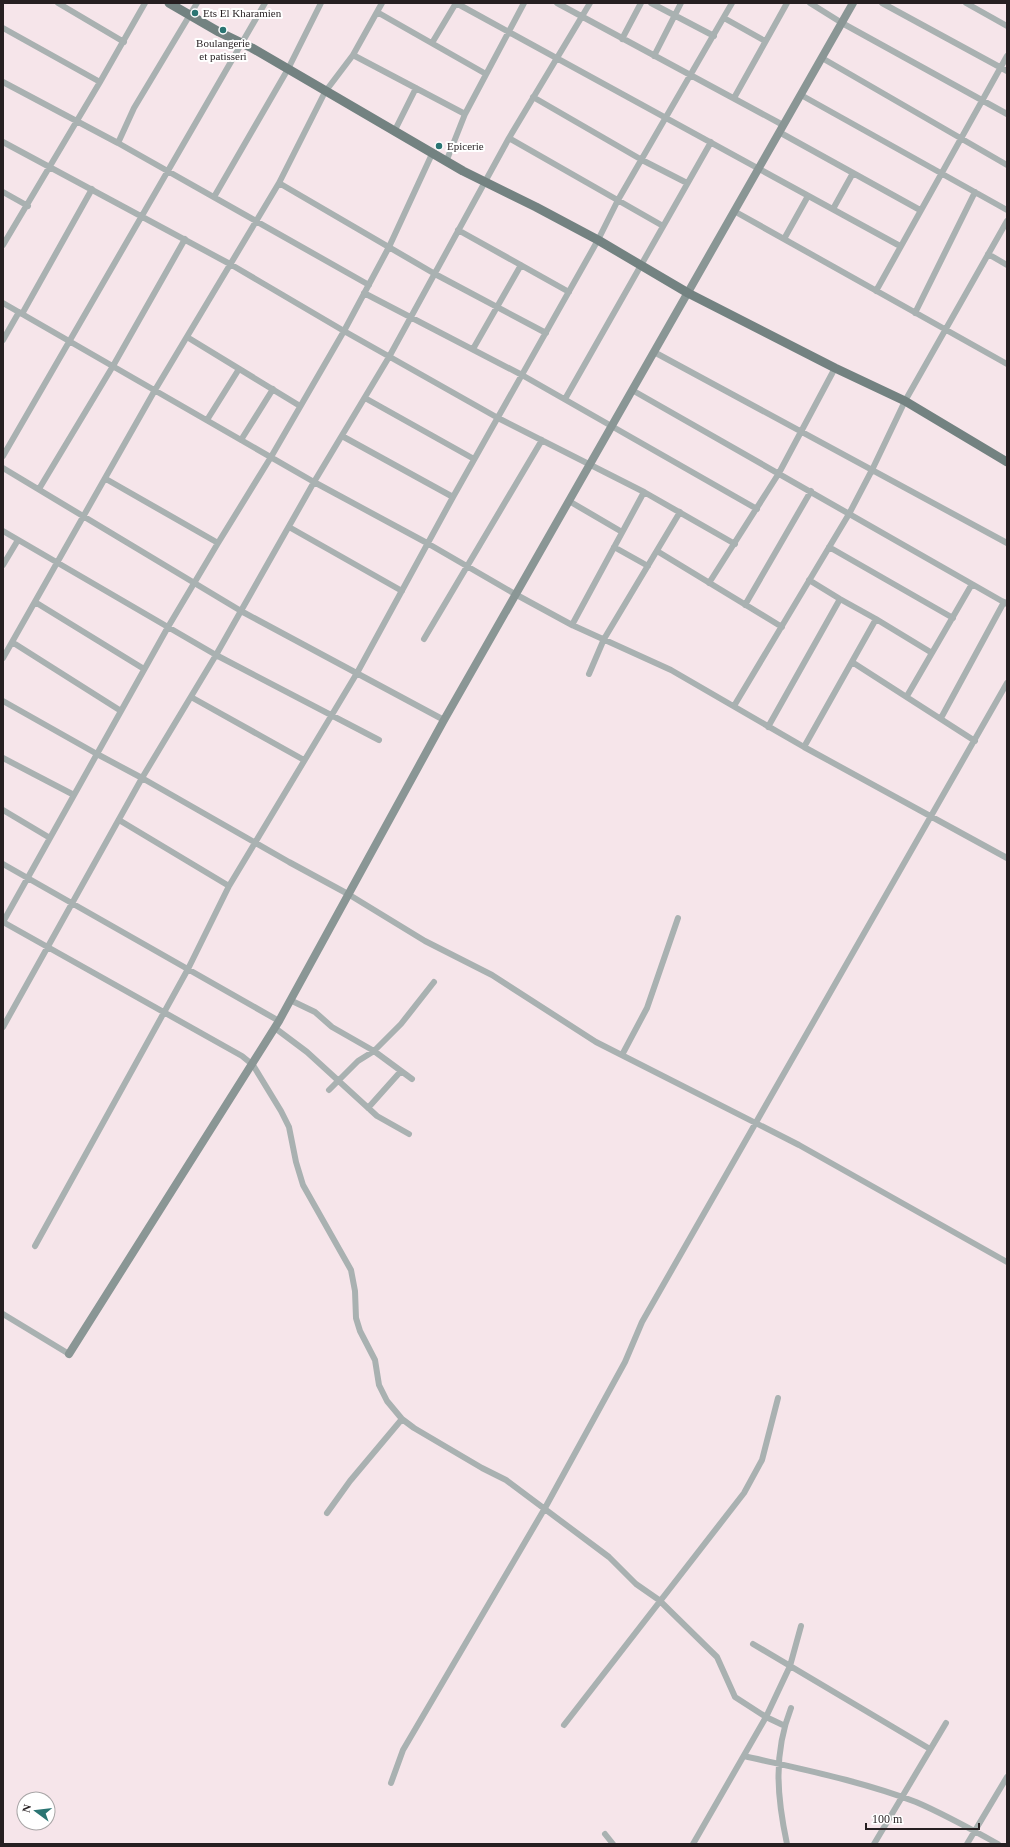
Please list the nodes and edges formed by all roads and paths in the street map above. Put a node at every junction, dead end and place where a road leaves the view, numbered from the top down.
1 (58, 3) edge
2 (146, 3) edge
3 (169, 3) edge
4 (197, 3) edge
5 (265, 3) edge
6 (321, 3) edge
7 (382, 3) edge
8 (456, 3) edge
9 (524, 3) edge
10 (557, 3) edge
11 (590, 3) edge
12 (641, 3) edge
13 (651, 3) edge
14 (681, 3) edge
15 (732, 3) edge
16 (787, 3) edge
17 (810, 3) edge
18 (853, 3) edge
19 (882, 3) edge
20 (966, 3) edge
21 (377, 12) junction
22 (189, 15) junction
23 (675, 16) junction
24 (582, 17) junction
25 (724, 18) junction
26 (842, 22) junction
27 (1007, 26) edge
28 (3, 28) edge
29 (508, 31) junction
30 (714, 36) junction
31 (622, 39) junction
32 (765, 41) junction
33 (124, 42) junction
34 (241, 43) junction
35 (432, 43) junction
36 (353, 55) junction
37 (654, 56) junction
38 (1007, 56) edge
39 (557, 58) junction
40 (822, 58) junction
41 (1001, 67) junction
42 (288, 69) junction
43 (1007, 71) edge
44 (486, 74) junction
45 (691, 75) junction
46 (3, 82) edge
47 (100, 82) junction
48 (416, 88) junction
49 (325, 92) junction
50 (801, 95) junction
51 (533, 97) junction
52 (734, 98) junction
53 (983, 101) junction
54 (465, 114) junction
55 (1007, 114) edge
56 (667, 118) junction
57 (77, 121) junction
58 (781, 129) junction
59 (394, 132) junction
60 (509, 138) junction
61 (961, 139) junction
62 (3, 142) edge
63 (711, 142) junction
64 (118, 143) junction
65 (432, 154) junction
66 (642, 160) junction
67 (446, 162) junction
68 (1007, 165) edge
69 (50, 167) junction
70 (759, 168) junction
71 (169, 172) junction
72 (853, 173) junction
73 (941, 173) junction
74 (484, 182) junction
75 (279, 183) junction
76 (688, 183) junction
77 (92, 189) junction
78 (3, 192) edge
79 (975, 192) junction
80 (808, 196) junction
81 (214, 197) junction
82 (618, 200) junction
83 (28, 206) junction
84 (833, 209) junction
85 (920, 210) junction
86 (1007, 210) edge
87 (734, 211) junction
88 (143, 216) junction
89 (256, 221) junction
90 (1007, 221) edge
91 (663, 226) junction
92 (458, 230) junction
93 (185, 239) junction
94 (784, 239) junction
95 (598, 240) junction
96 (3, 245) edge
97 (900, 246) junction
98 (389, 247) junction
99 (988, 254) junction
100 (230, 264) junction
101 (521, 265) junction
102 (641, 265) junction
103 (1007, 265) edge
104 (435, 274) junction
105 (369, 285) junction
106 (876, 291) junction
107 (569, 292) junction
108 (364, 293) junction
109 (688, 293) junction
110 (3, 303) edge
111 (497, 307) junction
112 (21, 313) junction
113 (915, 313) junction
114 (411, 318) junction
115 (946, 330) junction
116 (344, 331) junction
117 (546, 333) junction
118 (187, 337) junction
119 (3, 340) edge
120 (71, 341) junction
121 (473, 349) junction
122 (654, 352) junction
123 (390, 357) junction
124 (1007, 364) edge
125 (113, 366) junction
126 (836, 368) junction
127 (239, 369) junction
128 (522, 374) junction
129 (272, 389) junction
130 (155, 390) junction
131 (632, 390) junction
132 (366, 398) junction
133 (565, 399) junction
134 (905, 401) junction
135 (300, 406) junction
136 (498, 418) junction
137 (207, 420) junction
138 (612, 425) junction
139 (802, 432) junction
140 (342, 436) junction
141 (241, 440) junction
142 (542, 440) junction
143 (3, 456) edge
144 (271, 457) junction
145 (474, 459) junction
146 (1007, 462) edge
147 (590, 463) junction
148 (3, 468) edge
149 (872, 470) junction
150 (779, 474) junction
151 (106, 479) junction
152 (314, 482) junction
153 (39, 489) junction
154 (811, 491) junction
155 (644, 492) junction
156 (453, 497) junction
157 (569, 501) junction
158 (757, 509) junction
159 (680, 512) junction
160 (849, 514) junction
161 (83, 516) junction
162 (289, 527) junction
163 (3, 531) edge
164 (622, 532) junction
165 (18, 540) junction
166 (218, 542) junction
167 (427, 543) junction
168 (1007, 543) edge
169 (735, 544) junction
170 (614, 547) junction
171 (829, 547) junction
172 (657, 551) junction
173 (57, 563) junction
174 (3, 565) edge
175 (648, 566) junction
176 (467, 567) junction
177 (810, 580) junction
178 (194, 583) junction
179 (709, 583) junction
180 (972, 584) junction
181 (402, 591) junction
182 (515, 594) junction
183 (840, 599) junction
184 (35, 602) junction
185 (1006, 603) edge
186 (745, 605) junction
187 (241, 611) junction
188 (952, 618) junction
189 (876, 619) junction
190 (572, 625) junction
191 (168, 627) junction
192 (782, 627) junction
193 (424, 639) dead end
194 (604, 640) junction
195 (12, 642) junction
196 (932, 653) junction
197 (216, 655) junction
198 (3, 658) edge
199 (852, 662) junction
200 (144, 669) junction
201 (357, 674) junction
202 (589, 674) dead end
203 (1007, 683) edge
204 (906, 696) junction
205 (191, 697) junction
206 (3, 700) edge
207 (734, 706) junction
208 (121, 711) junction
209 (330, 716) junction
210 (941, 718) junction
211 (444, 720) junction
212 (768, 727) junction
213 (379, 740) dead end
214 (975, 741) junction
215 (804, 747) junction
216 (96, 754) junction
217 (3, 758) edge
218 (304, 760) junction
219 (142, 778) junction
220 (74, 795) junction
221 (3, 810) edge
222 (930, 816) junction
223 (119, 820) junction
224 (50, 838) junction
225 (255, 843) junction
226 (1007, 858) edge
227 (3, 864) edge
228 (28, 878) junction
229 (229, 886) junction
230 (348, 894) junction
231 (73, 904) junction
232 (678, 918) dead end
233 (3, 922) edge
234 (48, 948) junction
235 (188, 969) junction
236 (434, 982) dead end
237 (290, 1000) junction
238 (164, 1014) junction
239 (277, 1024) junction
240 (3, 1027) edge
241 (374, 1051) junction
242 (622, 1055) junction
243 (253, 1064) junction
244 (401, 1071) junction
245 (412, 1079) dead end
246 (339, 1080) junction
247 (329, 1090) dead end
248 (368, 1108) junction
249 (756, 1124) junction
250 (409, 1134) dead end
251 (35, 1246) dead end
252 (1007, 1262) edge
253 (3, 1314) edge
254 (69, 1354) joint
255 (778, 1398) dead end
256 (402, 1419) junction
257 (545, 1508) junction
258 (327, 1513) dead end
259 (659, 1600) junction
260 (801, 1626) dead end
261 (753, 1644) dead end
262 (790, 1666) junction
263 (791, 1708) dead end
264 (766, 1717) junction
265 (946, 1723) dead end
266 (564, 1725) dead end
267 (784, 1726) junction
268 (930, 1749) junction
269 (744, 1756) junction
270 (778, 1764) junction
271 (1007, 1777) edge
272 (391, 1783) dead end
273 (901, 1798) junction
274 (974, 1831) junction
275 (605, 1834) dead end
276 (613, 1844) edge
277 (693, 1844) edge
278 (787, 1844) edge
279 (874, 1844) edge
280 (966, 1844) edge
281 (998, 1844) edge

1 - 33 street
2 - 33 street
3 - 22 main road
4 - 22 street
5 - 34 street
6 - 42 street
7 - 21 street
8 - 29 street
8 - 35 street
9 - 29 street
10 - 24 street
11 - 24 street
12 - 31 street
13 - 23 street
14 - 23 street
15 - 25 street
16 - 32 street
17 - 26 street
18 - 26 street
19 - 41 street
20 - 27 street
21 - 35 street
21 - 36 street
22 - 34 main road
22 - 64 street
23 - 30 street
23 - 37 street
24 - 31 street
24 - 39 street
25 - 30 street
25 - 32 street
26 - 40 street
26 - 53 street
28 - 47 street
29 - 39 street
29 - 44 street
30 - 45 street
31 - 37 street
32 - 52 street
33 - 47 street
34 - 42 main road
34 - 71 street
35 - 44 street
36 - 48 street
36 - 49 street
37 - 45 street
38 - 41 street
39 - 51 street
39 - 56 street
40 - 50 street
40 - 61 street
41 - 43 street
41 - 53 street
42 - 49 main road
42 - 81 street
44 - 54 street
45 - 52 street
45 - 56 street
46 - 57 street
47 - 57 street
48 - 54 street
48 - 59 street
49 - 59 main road
49 - 75 street
50 - 58 street
50 - 73 street
51 - 60 street
51 - 66 street
52 - 58 street
53 - 55 street
53 - 61 street
54 - 67 street
56 - 63 street
56 - 66 street
57 - 64 street
57 - 69 street
58 - 70 street
58 - 72 street
59 - 65 main road
60 - 74 street
60 - 82 street
61 - 68 street
61 - 73 street
62 - 69 street
63 - 70 street
63 - 76 street
64 - 71 street
65 - 67 main road
65 - 98 street
66 - 76 street
66 - 82 street
67 - 74 main road
69 - 77 street
69 - 83 street
70 - 80 street
70 - 87 street
71 - 81 street
71 - 88 street
72 - 84 street
72 - 85 street
73 - 79 street
73 - 85 street
74 - 92 street
74 - 95 main road
75 - 89 street
75 - 98 street
76 - 91 street
77 - 88 street
77 - 112 street
78 - 83 street
79 - 86 street
79 - 113 street
80 - 84 street
80 - 94 street
81 - 89 street
82 - 91 street
82 - 95 street
83 - 96 street
84 - 97 street
85 - 97 street
87 - 94 street
87 - 109 street
88 - 93 street
88 - 120 street
89 - 100 street
89 - 105 street
90 - 99 street
91 - 102 street
92 - 101 street
92 - 104 street
93 - 100 street
93 - 125 street
94 - 106 street
95 - 102 main road
95 - 107 street
97 - 106 street
98 - 104 street
98 - 105 street
99 - 103 street
99 - 115 street
100 - 116 street
100 - 118 street
101 - 107 street
101 - 111 street
102 - 109 main road
102 - 133 street
104 - 111 street
104 - 114 street
105 - 108 street
106 - 113 street
107 - 117 street
108 - 114 street
108 - 116 street
109 - 122 street
109 - 126 main road
110 - 112 street
111 - 117 street
111 - 121 street
112 - 119 street
112 - 120 street
113 - 115 street
114 - 121 street
114 - 123 street
115 - 124 street
115 - 134 street
116 - 123 street
116 - 135 street
117 - 128 street
118 - 127 street
118 - 130 street
120 - 125 street
120 - 143 street
121 - 128 street
122 - 131 street
122 - 139 street
123 - 132 street
123 - 136 street
125 - 130 street
125 - 153 street
126 - 134 main road
126 - 139 street
127 - 129 street
127 - 137 street
128 - 133 street
128 - 136 street
129 - 135 street
129 - 141 street
130 - 137 street
130 - 151 street
131 - 138 street
131 - 150 street
132 - 140 street
132 - 145 street
133 - 138 street
134 - 146 main road
134 - 149 street
135 - 144 street
136 - 142 street
136 - 145 street
137 - 141 street
138 - 147 street
138 - 158 street
139 - 149 street
139 - 150 street
140 - 152 street
140 - 156 street
141 - 144 street
142 - 147 street
142 - 176 street
144 - 152 street
144 - 166 street
145 - 156 street
147 - 155 street
147 - 157 street
148 - 153 street
149 - 160 street
149 - 168 street
150 - 154 street
150 - 158 street
151 - 161 street
151 - 166 street
152 - 162 street
152 - 167 street
153 - 161 street
154 - 160 street
154 - 186 street
155 - 159 street
155 - 164 street
156 - 167 street
157 - 164 street
157 - 182 street
158 - 169 street
159 - 169 street
159 - 172 street
160 - 171 street
160 - 180 street
161 - 173 street
161 - 178 street
162 - 181 street
162 - 187 street
163 - 165 street
164 - 170 street
165 - 173 street
165 - 174 street
166 - 178 street
167 - 176 street
167 - 181 street
169 - 179 street
170 - 175 street
170 - 190 street
171 - 177 street
171 - 188 street
172 - 175 street
172 - 179 street
173 - 184 street
173 - 191 street
175 - 194 street
176 - 182 street
176 - 193 street
177 - 183 street
177 - 192 street
178 - 187 street
178 - 191 street
179 - 186 street
180 - 185 street
180 - 188 street
181 - 201 street
182 - 190 street
182 - 211 street
183 - 189 street
183 - 212 street
184 - 195 street
184 - 200 street
185 - 210 street
186 - 192 street
187 - 197 street
187 - 201 street
188 - 196 street
189 - 196 street
189 - 199 street
190 - 194 street
191 - 197 street
191 - 200 street
192 - 207 street
194 - 202 street
194 - 207 street
195 - 198 street
195 - 208 street
196 - 204 street
197 - 205 street
197 - 209 street
199 - 204 street
199 - 215 street
200 - 208 street
201 - 209 street
201 - 211 street
203 - 214 street
204 - 210 street
205 - 218 street
205 - 219 street
206 - 216 street
207 - 212 street
208 - 216 street
209 - 213 street
209 - 218 street
210 - 214 street
211 - 230 street
212 - 215 street
214 - 222 street
215 - 222 street
216 - 219 street
216 - 220 street
217 - 220 street
218 - 225 street
219 - 223 street
219 - 225 street
220 - 224 street
221 - 224 street
222 - 226 street
222 - 249 street
223 - 229 street
223 - 231 street
224 - 228 street
225 - 229 street
225 - 230 street
227 - 228 street
228 - 231 street
228 - 233 street
229 - 235 street
230 - 237 street
230 - 242 street
231 - 234 street
231 - 235 street
232 - 242 street
233 - 234 street
234 - 238 street
234 - 240 street
235 - 238 street
235 - 239 street
236 - 241 street
237 - 239 street
237 - 241 street
238 - 243 street
238 - 251 street
239 - 243 street
239 - 246 street
241 - 244 street
241 - 246 street
242 - 249 street
243 - 254 street
243 - 256 street
244 - 245 street
244 - 248 street
246 - 247 street
246 - 248 street
248 - 250 street
249 - 252 street
249 - 257 street
253 - 254 street
255 - 259 street
256 - 257 street
256 - 258 street
257 - 259 street
257 - 272 street
259 - 264 street
259 - 266 street
260 - 262 street
261 - 262 street
262 - 264 street
262 - 268 street
263 - 267 street
264 - 267 street
264 - 269 street
265 - 268 street
267 - 270 street
268 - 273 street
269 - 270 street
269 - 277 street
270 - 273 street
270 - 278 street
271 - 274 street
273 - 274 street
273 - 279 street
274 - 280 street
274 - 281 street
275 - 276 street

